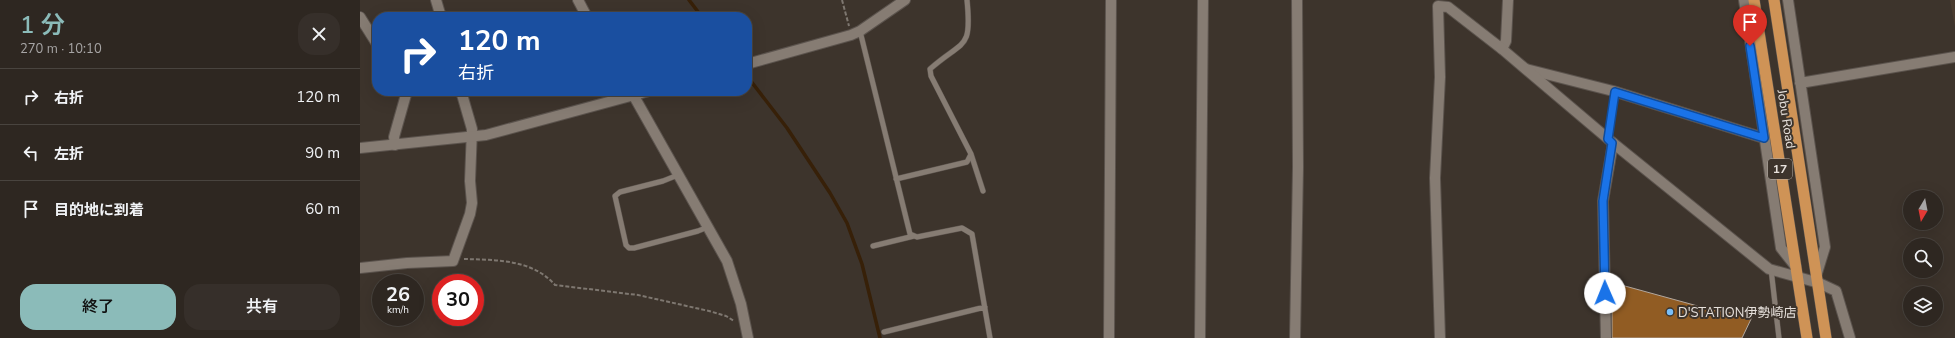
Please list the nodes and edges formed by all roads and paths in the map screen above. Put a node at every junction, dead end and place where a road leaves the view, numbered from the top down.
1 (436, 0) edge
2 (578, 0) edge
3 (842, 0) edge
4 (905, 0) edge
5 (967, 0) edge
6 (1111, 0) edge
7 (1203, 0) edge
8 (1297, 0) edge
9 (1508, 0) edge
10 (1744, 0) edge
11 (1754, 0) edge
12 (1774, 0) edge
13 (1788, 0) edge
14 (1438, 3) edge
15 (440, 12) edge
16 (585, 12) edge
17 (360, 17) edge
18 (855, 33) junction
19 (372, 36) edge
20 (1502, 49) junction
21 (1955, 59) edge
22 (752, 63) edge
23 (1526, 69) junction
24 (1800, 83) junction
25 (1615, 92) junction
26 (405, 96) edge
27 (462, 96) edge
28 (621, 96) edge
29 (634, 96) edge
30 (1803, 99) junction
31 (1792, 119) junction
32 (472, 138) junction
33 (1764, 138) junction
34 (1610, 141) junction
35 (395, 145) junction
36 (360, 148) edge
37 (971, 154) junction
38 (678, 175) junction
39 (896, 179) junction
40 (983, 191) dead end
41 (708, 227) junction
42 (914, 236) junction
43 (873, 246) dead end
44 (455, 257) junction
45 (360, 268) edge
46 (1771, 269) junction
47 (1796, 272) junction
48 (1818, 278) junction
49 (985, 307) junction
50 (745, 321) junction
51 (884, 332) dead end
52 (748, 338) edge
53 (990, 338) edge
54 (1109, 338) edge
55 (1200, 338) edge
56 (1295, 338) edge
57 (1440, 338) edge
58 (1606, 338) edge
59 (1779, 338) edge
60 (1807, 338) edge
61 (1826, 338) edge
62 (1850, 338) edge

1 - 15 street
2 - 16 street
3 - 18 path
4 - 18 street
5 - 37 lane
6 - 54 street
7 - 55 street
8 - 56 street
9 - 20 street
10 - 33 street
11 - 47 highway, Jobu Road / 17
12 - 31 highway, Jobu Road / 17
13 - 24 street
14 - 20 street
14 - 57 street
17 - 19 street
18 - 22 street
18 - 39 lane
20 - 23 street
21 - 24 street
23 - 25 street
23 - 34 street
24 - 30 street
25 - 33 street
25 - 34 lane
26 - 35 street
27 - 32 street
28 - 32 street
29 - 38 street
30 - 31 street
30 - 48 street
31 - 48 highway, Jobu Road / 17
32 - 35 street
32 - 44 street
33 - 47 street
34 - 46 street
34 - 58 street
35 - 36 street
37 - 39 lane
37 - 40 lane
38 - 41 street
38 - 41 lane
39 - 42 lane
41 - 50 street
42 - 43 lane
42 - 49 lane
44 - 45 street
44 - 50 path
46 - 47 street
46 - 59 lane
47 - 48 street
47 - 60 highway, Jobu Road / 17
48 - 61 highway, Jobu Road / 17
48 - 62 street
49 - 51 lane
49 - 53 lane
50 - 52 street

